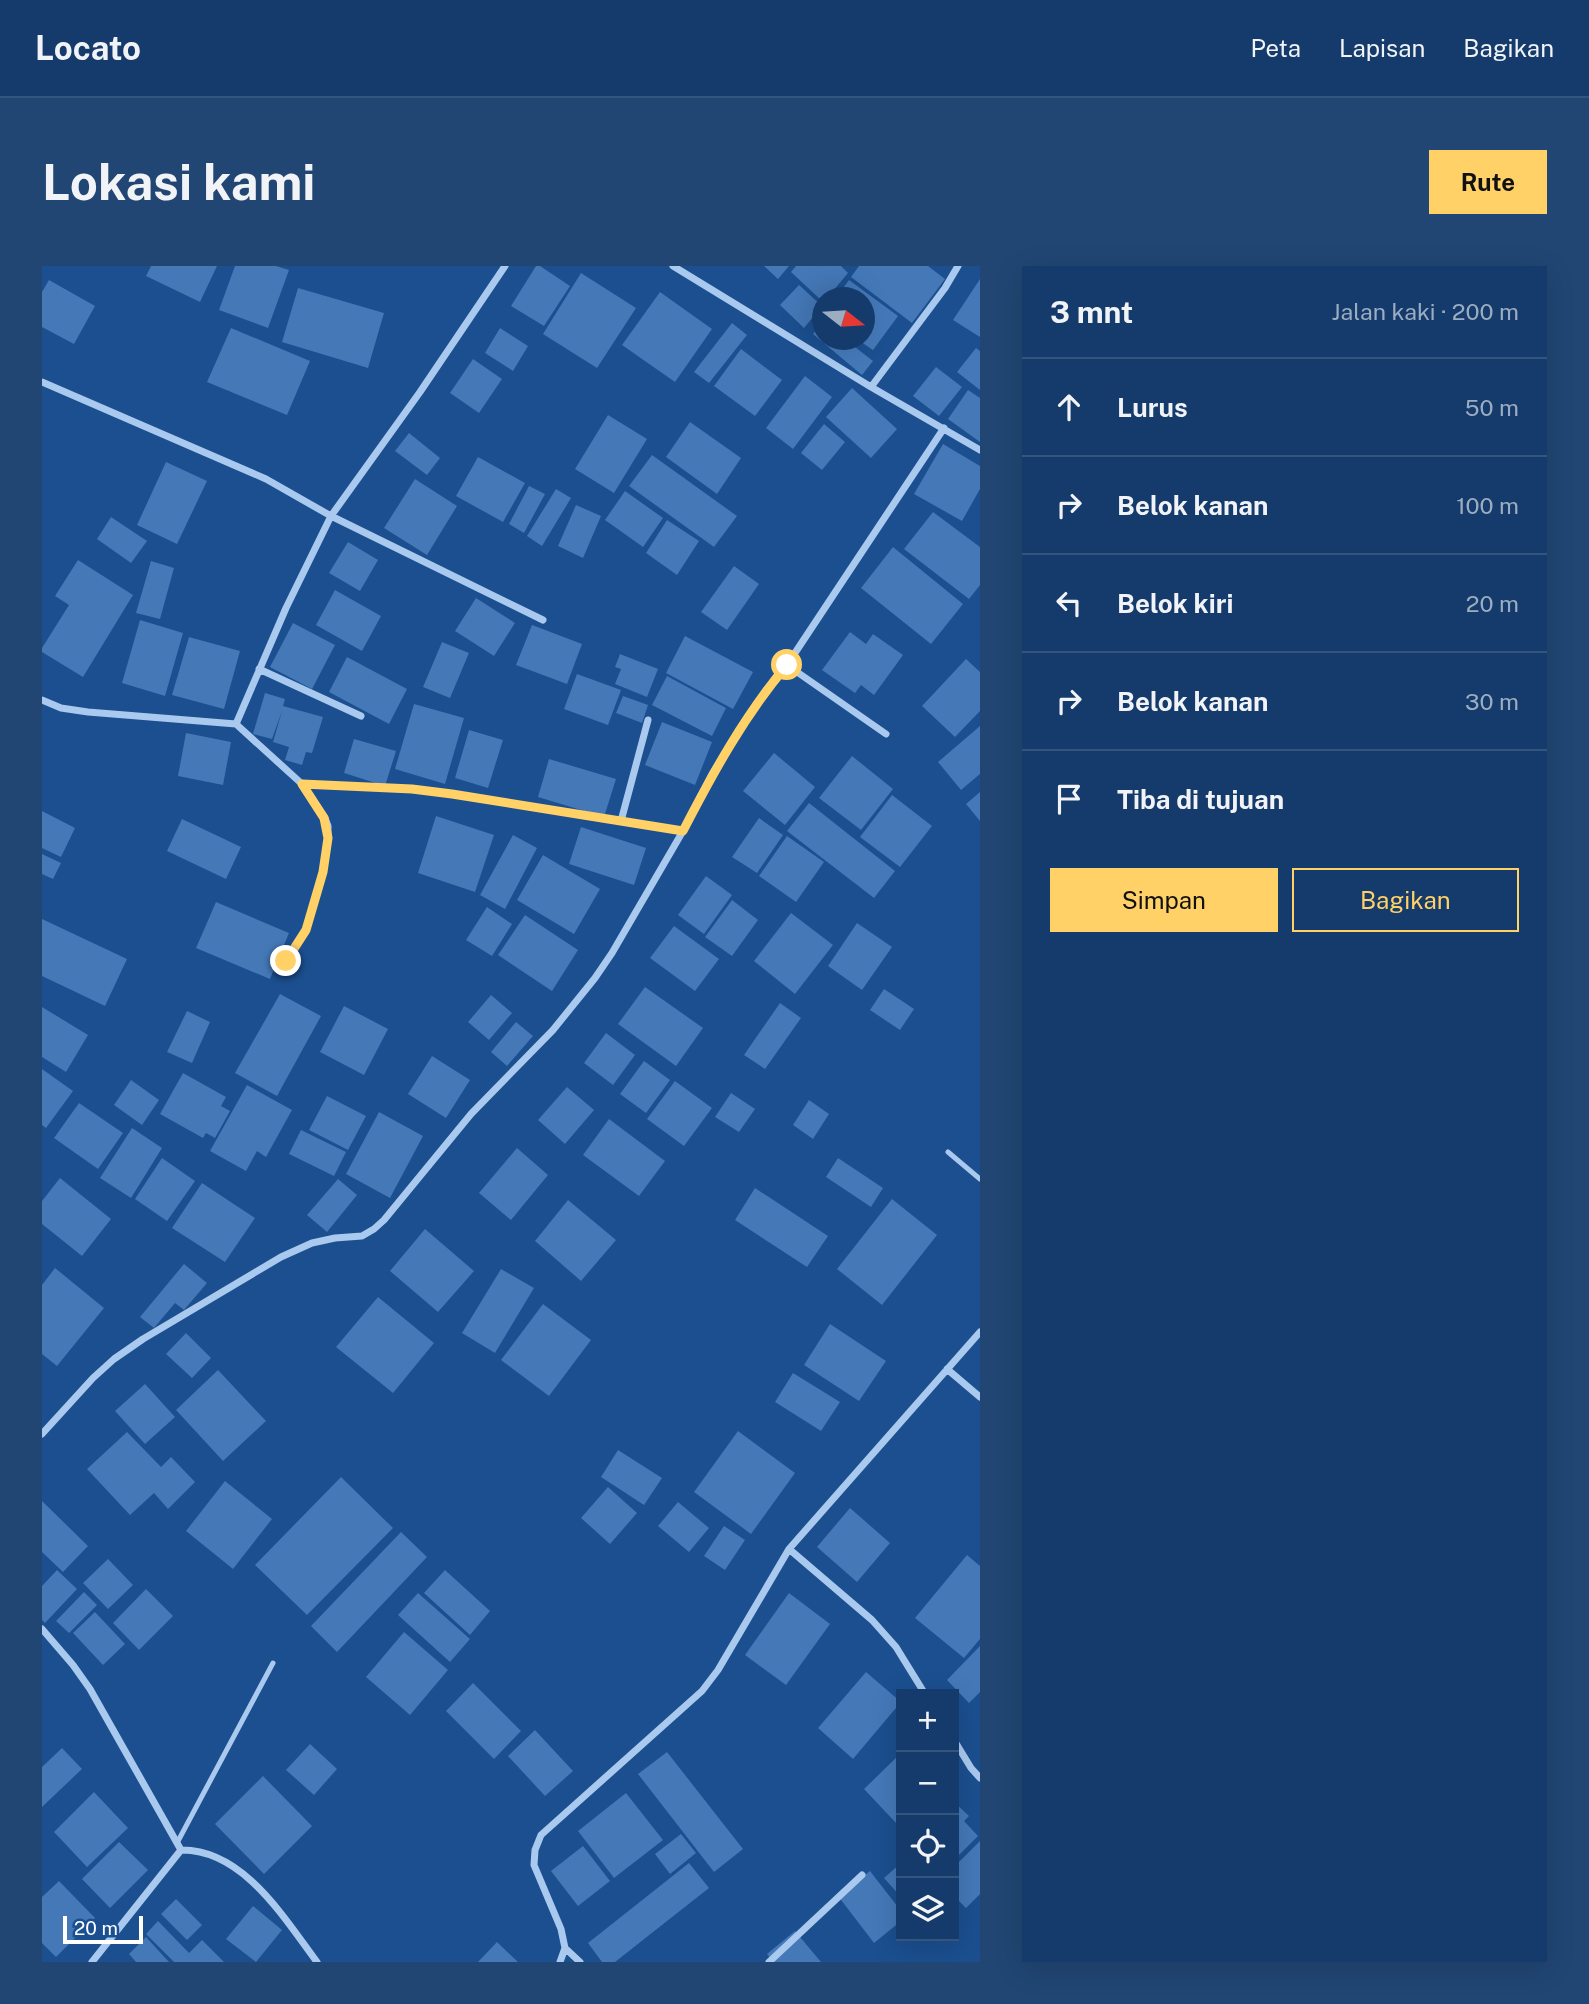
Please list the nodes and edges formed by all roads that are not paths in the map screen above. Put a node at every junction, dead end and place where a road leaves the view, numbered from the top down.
1 (505, 266) edge
2 (673, 266) edge
3 (958, 266) edge
4 (42, 382) edge
5 (871, 387) junction
6 (944, 428) junction
7 (980, 450) edge
8 (331, 516) junction
9 (543, 620) dead end
10 (787, 665) junction
11 (259, 669) junction
12 (42, 700) edge
13 (361, 716) dead end
14 (648, 720) dead end
15 (236, 724) junction
16 (886, 734) dead end
17 (302, 784) junction
18 (621, 821) junction
19 (683, 831) junction
20 (286, 961) dead end
21 (948, 1152) dead end
22 (980, 1178) edge
23 (980, 1332) edge
24 (947, 1368) junction
25 (980, 1397) edge
26 (42, 1434) edge
27 (789, 1549) junction
28 (42, 1629) edge
29 (273, 1664) dead end
30 (922, 1689) edge
31 (959, 1748) edge
32 (980, 1777) edge
33 (178, 1847) junction
34 (862, 1875) dead end
35 (565, 1948) junction
36 (92, 1962) edge
37 (317, 1962) edge
38 (560, 1962) edge
39 (580, 1962) edge
40 (769, 1962) edge

1 - 8 street
2 - 5 street
3 - 5 street
4 - 8 street
5 - 6 street
6 - 7 street
6 - 10 street
8 - 9 street
8 - 11 street
10 - 16 street
10 - 19 street
11 - 13 street
11 - 15 street
12 - 15 street
14 - 18 street
15 - 17 street
17 - 18 street
17 - 20 street
18 - 19 street
19 - 26 street
21 - 22 lane
23 - 24 street
24 - 25 street
24 - 27 street
27 - 30 street
27 - 35 street
28 - 33 street
29 - 33 lane
31 - 32 street
33 - 36 street
33 - 37 street
34 - 40 street
35 - 38 street
35 - 39 street

